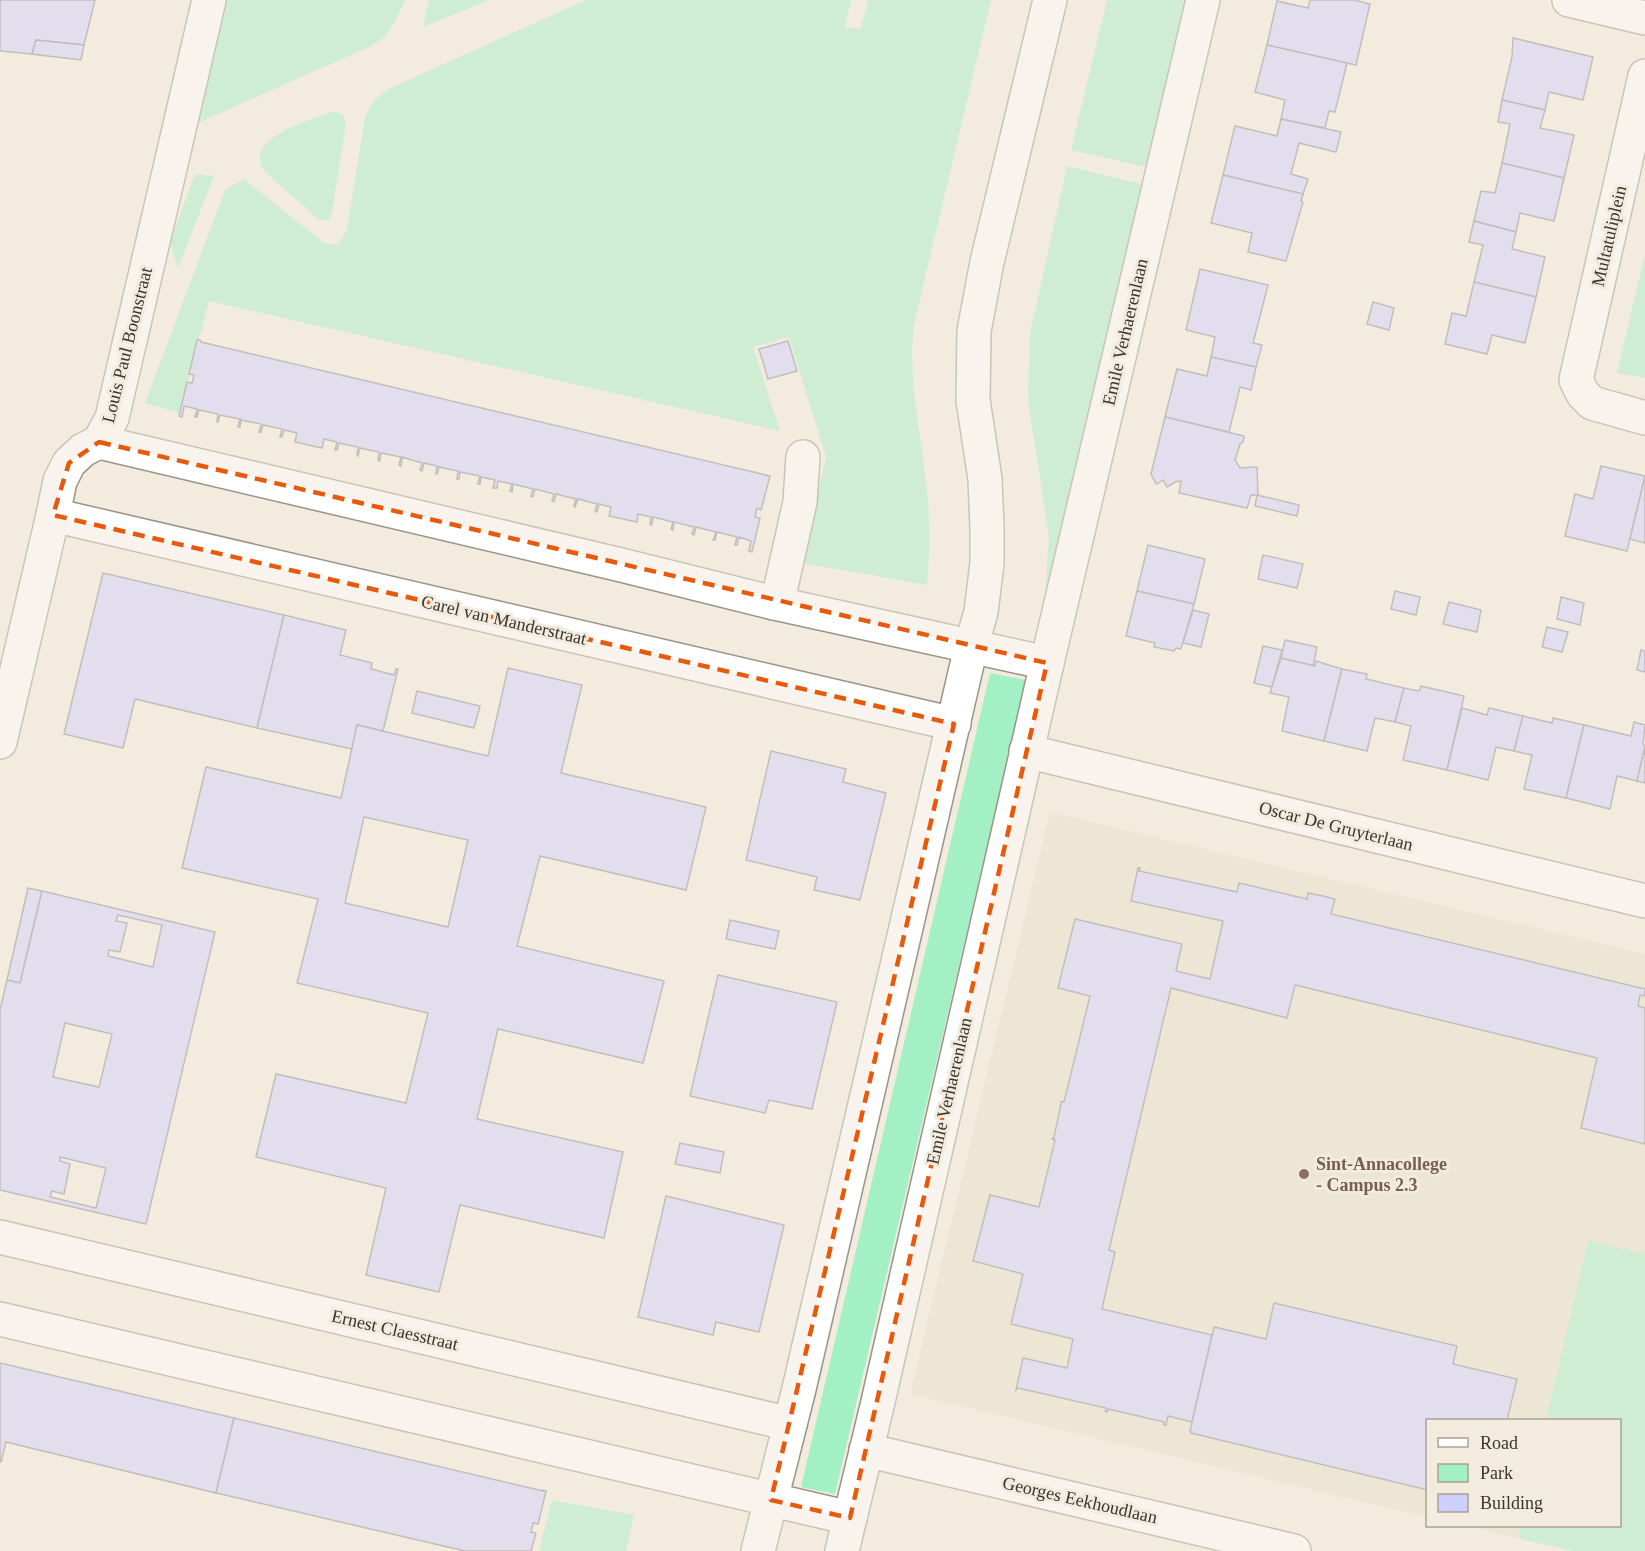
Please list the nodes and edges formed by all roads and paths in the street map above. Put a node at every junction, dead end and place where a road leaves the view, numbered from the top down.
1 (209, 0) edge
2 (1050, 0) edge
3 (1203, 0) edge
4 (1569, 0) edge
5 (1645, 18) edge
6 (1645, 76) edge
7 (1645, 418) edge
8 (99, 442) junction
9 (803, 457) dead end
10 (53, 515) junction
11 (774, 603) junction
12 (971, 647) junction
13 (1047, 663) junction
14 (954, 724) junction
15 (0, 742) edge
16 (1026, 751) junction
17 (1645, 901) edge
18 (0, 1237) edge
19 (0, 1319) edge
20 (790, 1424) junction
21 (866, 1450) junction
22 (771, 1500) junction
23 (850, 1518) junction
24 (758, 1551) edge
25 (842, 1551) edge
26 (1294, 1551) edge

1 - 8 street, Louis Paul Boonstraat
2 - 12 street
3 - 13 street, Emile Verhaerenlaan
4 - 5 street
6 - 7 street, Multatuliplein
8 - 10 street, Louis Paul Boonstraat
8 - 11 street
9 - 11 street
10 - 14 street, Carel van Manderstraat
10 - 15 street, Louis Paul Boonstraat
11 - 12 street
12 - 13 street
12 - 14 street
13 - 16 street, Emile Verhaerenlaan
14 - 20 street
16 - 17 street, Oscar De Gruyterlaan
16 - 21 street, Emile Verhaerenlaan
18 - 20 street, Ernest Claesstraat
19 - 22 street
20 - 22 street
21 - 23 street, Emile Verhaerenlaan
21 - 26 street, Georges Eekhoudlaan
22 - 23 street
22 - 24 street
23 - 25 street, Emile Verhaerenlaan

